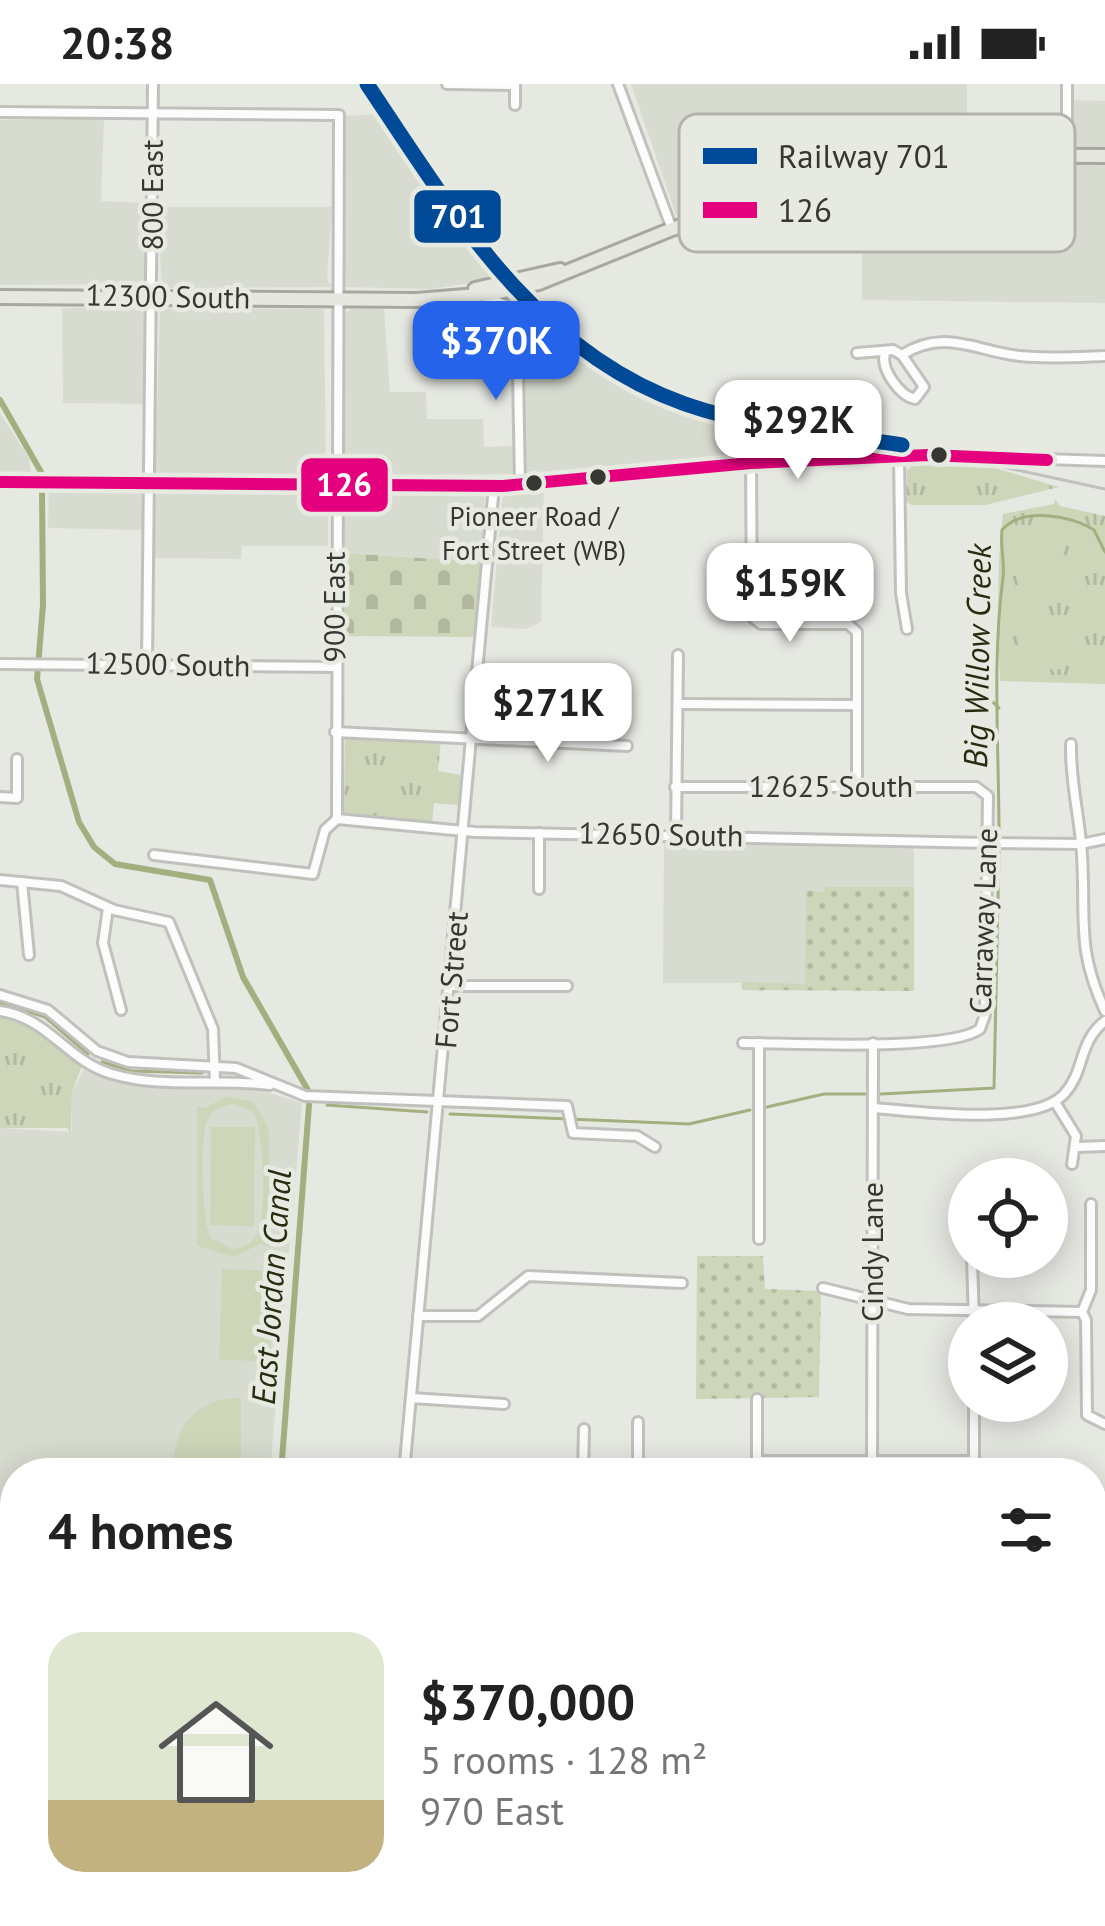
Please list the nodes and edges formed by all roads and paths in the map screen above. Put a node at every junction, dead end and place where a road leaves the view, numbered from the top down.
1 (153, 84) edge
2 (448, 84) edge
3 (515, 84) edge
4 (618, 84) edge
5 (515, 104) dead end
6 (0, 112) edge
7 (153, 113) junction
8 (1075, 155) edge
9 (1105, 156) edge
10 (679, 227) edge
11 (672, 229) junction
12 (562, 270) junction
13 (463, 295) junction
14 (480, 296) junction
15 (0, 297) edge
16 (152, 297) junction
17 (337, 299) junction
18 (857, 353) dead end
19 (885, 353) junction
20 (902, 355) junction
21 (1105, 356) edge
22 (899, 458) junction
23 (1105, 460) edge
24 (751, 463) junction
25 (0, 482) edge
26 (149, 483) junction
27 (520, 484) junction
28 (335, 485) junction
29 (494, 486) junction
30 (907, 629) dead end
31 (678, 655) dead end
32 (0, 664) edge
33 (147, 665) junction
34 (336, 667) junction
35 (679, 704) junction
36 (857, 705) junction
37 (335, 732) junction
38 (475, 739) junction
39 (1071, 743) dead end
40 (627, 746) dead end
41 (17, 759) dead end
42 (675, 787) junction
43 (857, 787) junction
44 (985, 791) joint
45 (0, 797) edge
46 (337, 819) junction
47 (466, 831) junction
48 (539, 833) junction
49 (676, 834) junction
50 (1105, 839) edge
51 (987, 843) junction
52 (1081, 844) junction
53 (154, 855) dead end
54 (0, 880) edge
55 (22, 882) junction
56 (539, 889) dead end
57 (108, 908) junction
58 (29, 955) dead end
59 (451, 986) junction
60 (567, 986) dead end
61 (0, 995) edge
62 (122, 1010) dead end
63 (0, 1011) edge
64 (1105, 1011) edge
65 (1105, 1022) edge
66 (743, 1043) dead end
67 (759, 1043) junction
68 (873, 1043) junction
69 (216, 1065) junction
70 (215, 1082) junction
71 (278, 1087) junction
72 (440, 1102) junction
73 (1055, 1102) junction
74 (873, 1108) junction
75 (1105, 1146) edge
76 (655, 1147) dead end
77 (1078, 1147) junction
78 (1072, 1164) dead end
79 (1090, 1204) dead end
80 (759, 1239) dead end
81 (682, 1283) dead end
82 (823, 1288) dead end
83 (873, 1299) junction
84 (948, 1310) edge
85 (1068, 1312) edge
86 (1082, 1312) junction
87 (418, 1316) junction
88 (411, 1398) junction
89 (758, 1399) dead end
90 (503, 1403) dead end
91 (638, 1422) dead end
92 (974, 1422) edge
93 (1105, 1424) edge
94 (584, 1429) dead end
95 (405, 1458) edge
96 (583, 1458) edge
97 (638, 1458) edge
98 (758, 1458) edge
99 (872, 1458) edge
100 (974, 1458) edge

1 - 7 street, 800 East
2 - 3 street
3 - 5 street
4 - 11 street
6 - 7 street
7 - 16 street, 800 East
7 - 17 street, 900 East
8 - 9 main road
10 - 11 main road
11 - 12 main road
12 - 13 main road
12 - 14 main road
13 - 14 main road
13 - 17 main road, 12300 South
14 - 27 street
15 - 16 main road, 12300 South
16 - 17 main road, 12300 South
16 - 26 street, 800 East
17 - 28 street, 900 East
18 - 19 street
19 - 20 street
19 - 20 street
20 - 21 street
22 - 23 street
22 - 24 street
22 - 30 street
24 - 27 street
24 - 36 street
25 - 26 street
26 - 28 street
26 - 33 street, 800 East
27 - 29 street
28 - 29 street
28 - 34 street, 900 East
29 - 38 street, Fort Street
31 - 35 street
32 - 33 street, 12500 South
33 - 34 street, 12500 South
34 - 37 street, 900 East
35 - 36 street
35 - 42 street
36 - 43 street
37 - 38 street
37 - 46 street, 900 East
38 - 40 street
38 - 47 street, Fort Street
39 - 52 street
41 - 45 street
42 - 43 street, 12625 South
42 - 49 street
43 - 44 street, 12625 South
44 - 51 street, Carraway Lane
46 - 47 street, 12650 South
46 - 53 street, 900 East
47 - 48 street, 12650 South
47 - 59 street, Fort Street
48 - 49 street, 12650 South
48 - 56 street
49 - 51 street, 12650 South
50 - 52 street, 12650 South
51 - 52 street, 12650 South
51 - 68 street, Carraway Lane
52 - 64 street
54 - 55 street
55 - 57 street
55 - 58 street
57 - 62 street
57 - 69 street
59 - 60 street
59 - 72 street, Fort Street
61 - 69 street
63 - 70 street
65 - 73 street
66 - 67 street, Carraway Lane
67 - 68 street, Carraway Lane
67 - 80 street
68 - 74 street, Cindy Lane
69 - 70 street
69 - 71 street
70 - 71 street
71 - 72 street
72 - 76 street
72 - 87 street, Fort Street
73 - 74 street
73 - 77 street
74 - 83 street, Cindy Lane
75 - 77 street
77 - 78 street
79 - 86 street
81 - 87 street
82 - 83 street
83 - 84 street
83 - 99 street, Cindy Lane
85 - 86 street
86 - 93 street
87 - 88 street, Fort Street
88 - 90 street
88 - 95 street, Fort Street
89 - 98 street
91 - 97 street
92 - 100 street
94 - 96 street

